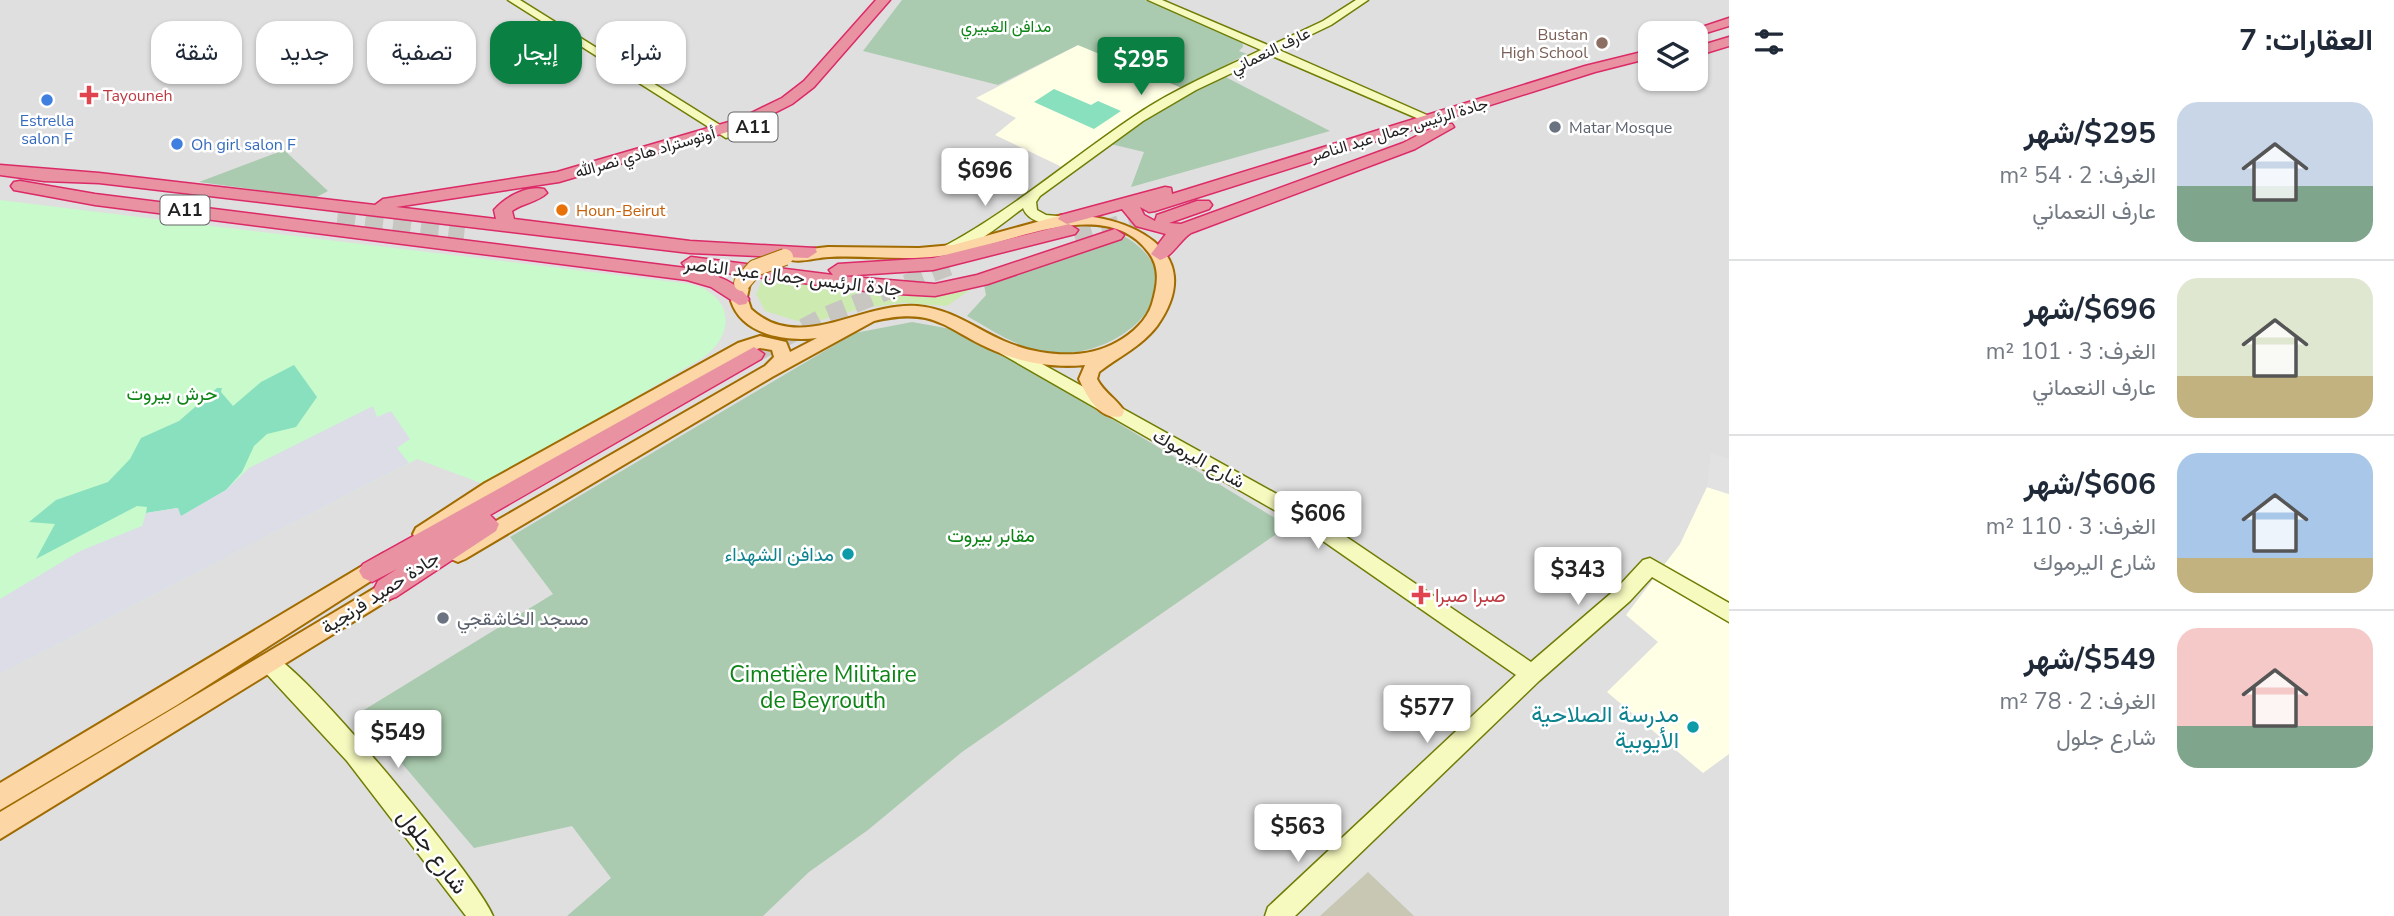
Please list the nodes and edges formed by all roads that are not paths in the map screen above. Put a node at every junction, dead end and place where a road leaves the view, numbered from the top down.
1 (513, 0) edge
2 (883, 0) edge
3 (892, 0) edge
4 (1153, 0) edge
5 (1363, 0) edge
6 (1729, 25) edge
7 (1708, 29) edge
8 (1708, 32) edge
9 (1729, 33) edge
10 (1708, 39) edge
11 (1729, 41) edge
12 (1729, 48) edge
13 (1708, 49) edge
14 (1272, 50) junction
15 (1708, 51) edge
16 (1638, 57) edge
17 (1638, 70) edge
18 (1430, 119) junction
19 (1447, 127) junction
20 (726, 133) junction
21 (0, 170) edge
22 (569, 179) junction
23 (0, 184) edge
24 (20, 186) junction
25 (494, 189) junction
26 (1037, 191) junction
27 (1152, 210) junction
28 (343, 215) junction
29 (437, 221) junction
30 (1068, 227) junction
31 (526, 229) junction
32 (1185, 229) junction
33 (1115, 234) dead end
34 (351, 235) junction
35 (465, 238) junction
36 (996, 250) junction
37 (808, 252) junction
38 (1160, 254) junction
39 (953, 263) junction
40 (742, 298) junction
41 (867, 319) junction
42 (999, 345) junction
43 (1117, 349) junction
44 (722, 358) junction
45 (761, 363) junction
46 (1115, 411) junction
47 (380, 580) junction
48 (1729, 613) edge
49 (270, 663) junction
50 (1532, 674) junction
51 (0, 797) edge
52 (0, 826) edge
53 (481, 916) edge
54 (1278, 916) edge

1 - 20 street
2 - 20 highway, أوتوستراد هادي نصرالله / A11
3 - 20 highway, أوتوستراد هادي نصرالله / A11
4 - 14 street
5 - 14 street, عارف النعماني
6 - 7 highway
6 - 8 highway
9 - 10 highway
11 - 13 highway
12 - 15 highway
14 - 18 street
14 - 26 street, عارف النعماني
16 - 18 highway, جادة الرئيس جمال عبد الناصر
17 - 19 highway, جادة الرئيس جمال عبد الناصر
18 - 27 highway, جادة الرئيس جمال عبد الناصر
19 - 27 highway, جادة الرئيس جمال عبد الناصر
19 - 32 highway
20 - 22 highway, أوتوستراد هادي نصرالله / A11
21 - 28 highway
22 - 25 highway, A11
22 - 29 highway, A11
22 - 31 highway
23 - 24 highway, A11
24 - 28 highway
24 - 34 highway, A11
25 - 28 highway, A11
25 - 29 highway
26 - 30 street
26 - 39 street, عارف النعماني
27 - 30 highway
27 - 32 highway
28 - 29 highway
29 - 31 highway
29 - 34 highway, A11
29 - 35 highway
30 - 36 highway, جادة الرئيس جمال عبد الناصر
30 - 38 main road
30 - 39 highway
30 - 39 main road
31 - 37 highway
32 - 38 highway
33 - 35 highway, جادة الرئيس جمال عبد الناصر
34 - 35 highway
35 - 36 highway, جادة الرئيس جمال عبد الناصر
35 - 40 highway
36 - 39 highway, جادة الرئيس جمال عبد الناصر
37 - 39 main road
37 - 40 main road, bridge
38 - 43 main road
40 - 41 main road
40 - 44 main road
41 - 42 main road
41 - 45 main road
42 - 43 main road
42 - 46 street, شارع اليرموك
43 - 46 main road
44 - 45 main road
44 - 47 main road
45 - 47 highway, جادة حميد فرنجية
46 - 50 street, شارع اليرموك
47 - 49 main road, جادة حميد فرنجية
47 - 51 main road, جادة حميد فرنجية
48 - 50 street
49 - 52 main road, جادة حميد فرنجية
49 - 53 street, شارع جلول
50 - 54 street

